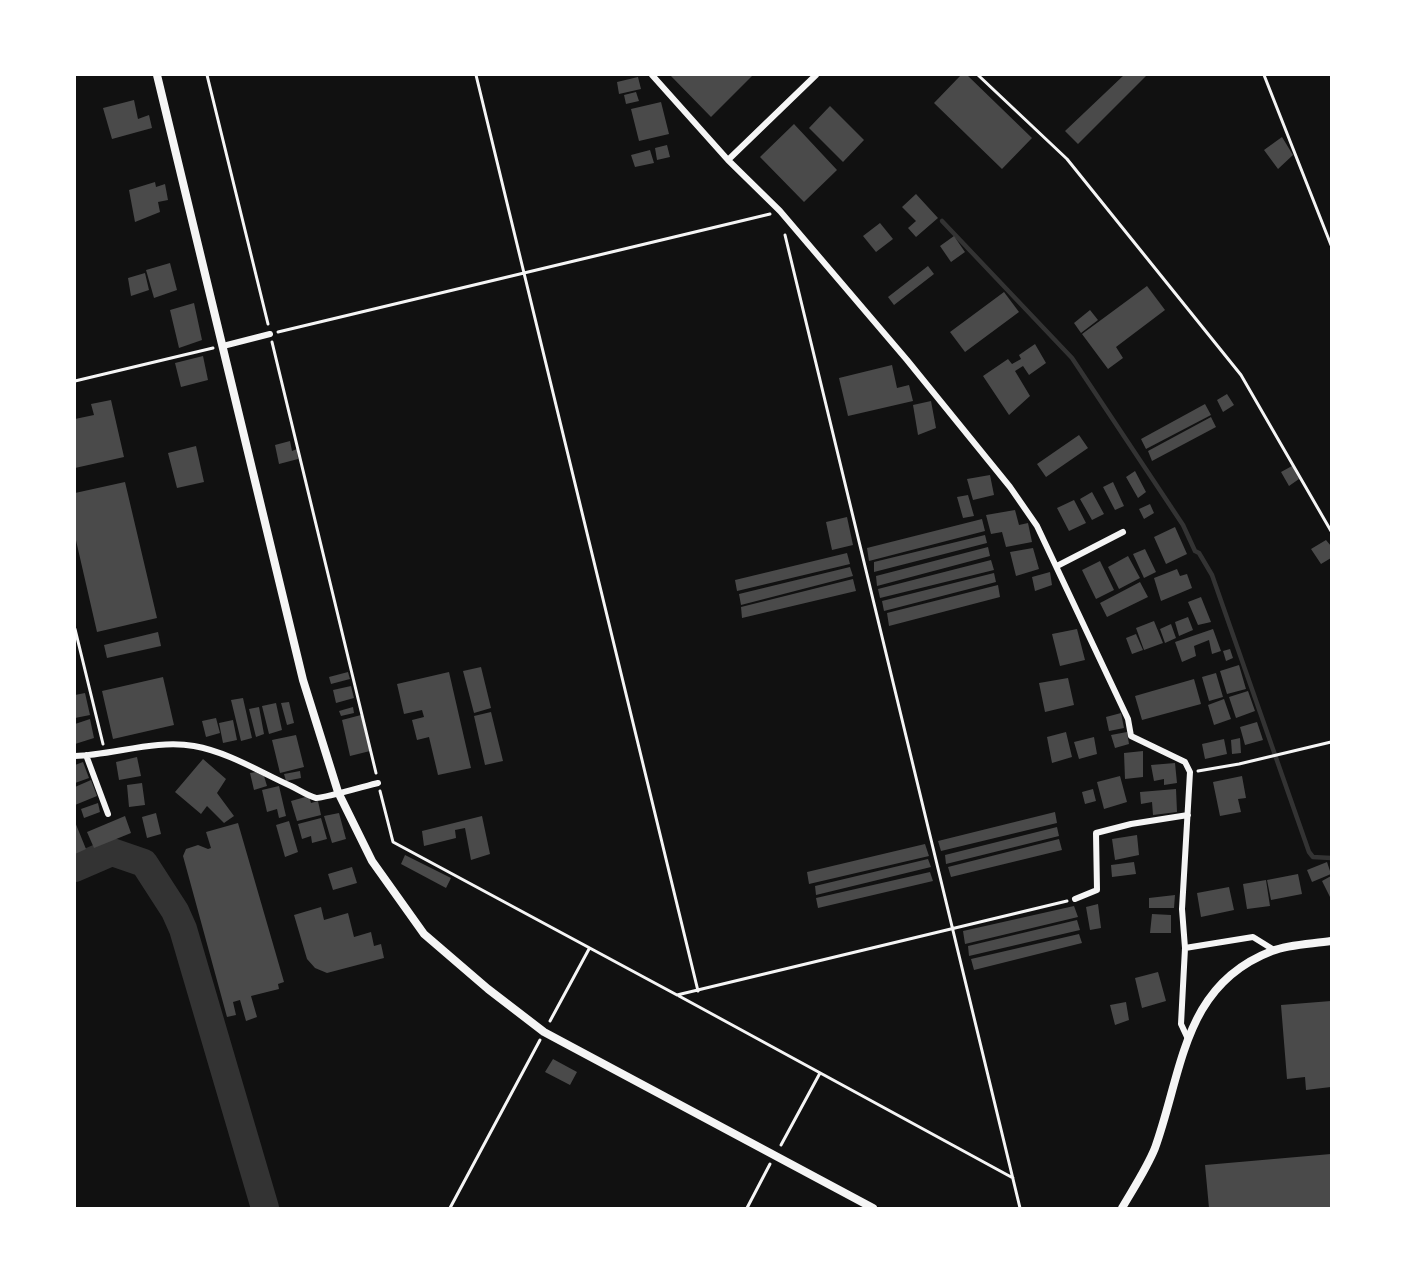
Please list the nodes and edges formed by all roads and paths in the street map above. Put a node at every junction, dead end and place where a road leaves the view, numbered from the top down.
1 (157, 75) edge
2 (207, 75) edge
3 (476, 75) edge
4 (652, 75) edge
5 (816, 75) edge
6 (978, 75) edge
7 (1264, 75) edge
8 (728, 160) junction
9 (780, 211) junction
10 (785, 234) dead end
11 (1331, 245) edge
12 (525, 272) junction
13 (270, 334) junction
14 (223, 346) junction
15 (75, 381) edge
16 (1331, 531) edge
17 (1123, 532) dead end
18 (1057, 566) junction
19 (75, 629) edge
20 (1331, 742) edge
21 (105, 752) junction
22 (86, 755) junction
23 (75, 756) edge
24 (1190, 772) junction
25 (378, 783) junction
26 (338, 792) junction
27 (108, 814) dead end
28 (1188, 815) junction
29 (1075, 899) joint
30 (954, 929) junction
31 (1331, 940) edge
32 (1185, 948) junction
33 (589, 949) junction
34 (1274, 950) junction
35 (698, 991) junction
36 (677, 995) junction
37 (544, 1032) junction
38 (1188, 1039) junction
39 (820, 1073) junction
40 (775, 1156) junction
41 (1013, 1178) junction
42 (450, 1208) edge
43 (747, 1208) edge
44 (873, 1208) edge
45 (1020, 1208) edge
46 (1122, 1208) edge

1 - 14 street
2 - 13 path
3 - 12 path
4 - 8 street
5 - 8 street
6 - 16 path
7 - 11 path
8 - 9 street
9 - 12 path
9 - 18 street
10 - 30 path
12 - 13 path
12 - 35 path
13 - 14 street
13 - 25 path
14 - 15 path
14 - 26 street
17 - 18 street
18 - 24 street
19 - 21 path
20 - 24 path
21 - 22 street
21 - 26 street
22 - 23 street
22 - 27 street
24 - 28 street
25 - 26 street
25 - 33 path
26 - 37 street
28 - 29 street
28 - 32 street
29 - 30 path
30 - 35 path
30 - 41 path
31 - 34 street
32 - 34 street
32 - 38 street
33 - 36 path
33 - 37 path
34 - 38 street
35 - 36 path
36 - 39 path
37 - 40 street
37 - 42 path
38 - 46 street
39 - 40 path
39 - 41 path
40 - 43 path
40 - 44 street
41 - 45 path

